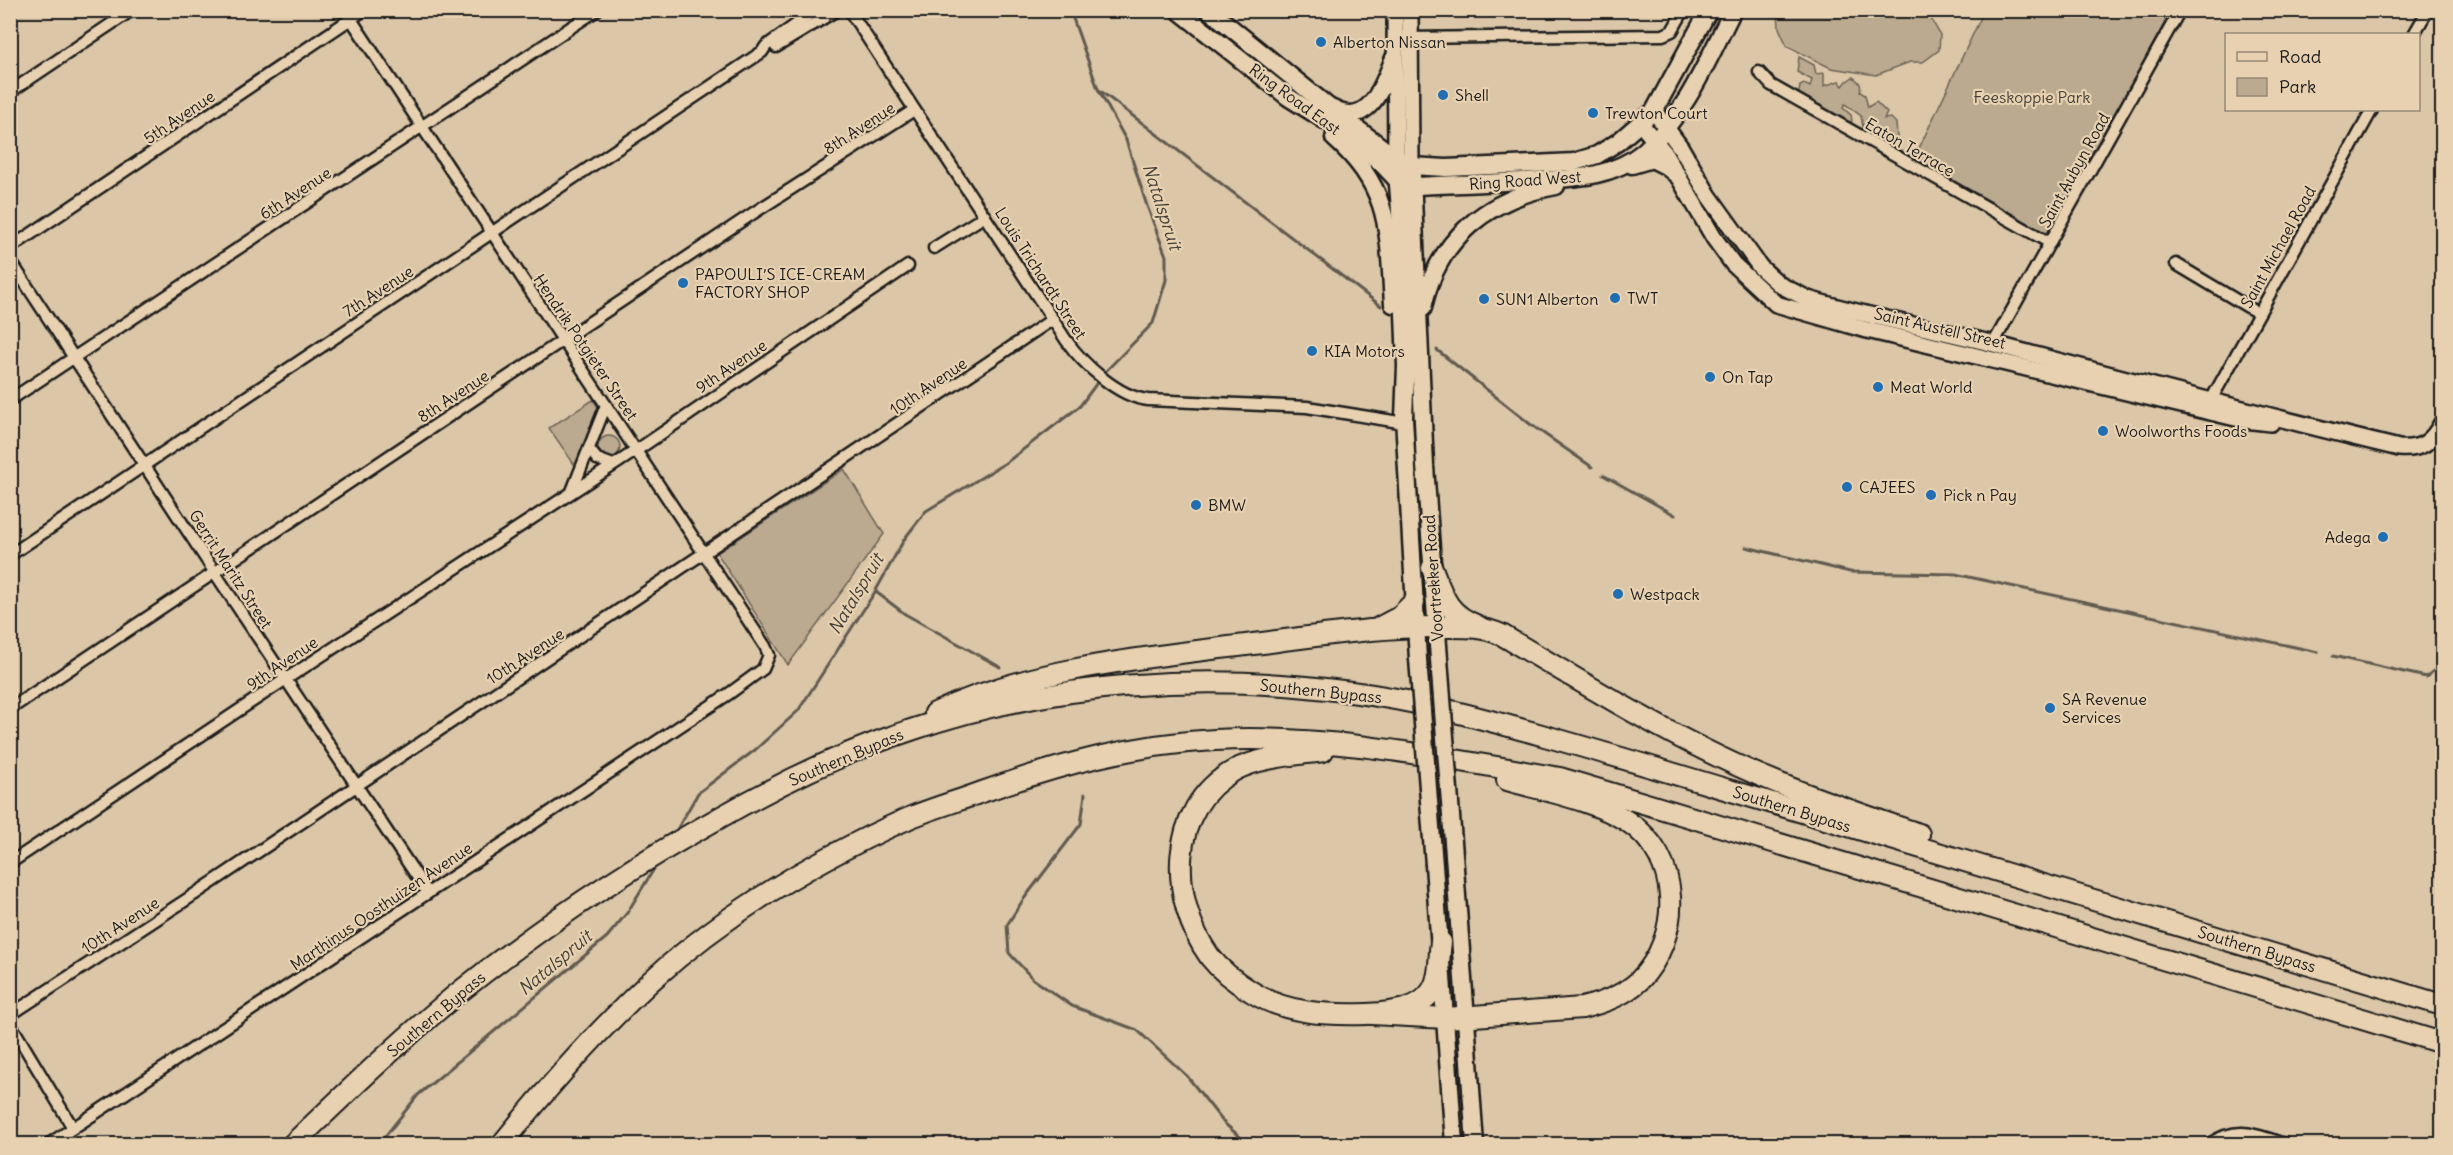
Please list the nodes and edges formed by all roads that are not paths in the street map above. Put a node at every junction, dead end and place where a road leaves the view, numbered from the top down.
1 (132, 10) edge
2 (364, 10) edge
3 (597, 10) edge
4 (816, 10) edge
5 (837, 10) edge
6 (849, 10) edge
7 (1178, 10) edge
8 (1209, 10) edge
9 (1395, 10) edge
10 (1410, 10) edge
11 (1684, 10) edge
12 (1709, 10) edge
13 (1733, 10) edge
14 (2180, 10) edge
15 (2427, 10) edge
16 (348, 15) edge
17 (2415, 33) edge
18 (1403, 38) junction
19 (762, 52) junction
20 (1394, 58) junction
21 (1759, 72) dead end
22 (10, 92) edge
23 (1288, 97) junction
24 (1325, 104) junction
25 (914, 110) junction
26 (1654, 111) junction
27 (2372, 111) edge
28 (1640, 123) junction
29 (423, 127) junction
30 (1666, 128) junction
31 (1654, 141) junction
32 (1396, 158) junction
33 (1412, 166) junction
34 (1610, 171) junction
35 (1678, 176) junction
36 (1580, 178) junction
37 (1405, 183) junction
38 (985, 216) junction
39 (493, 233) junction
40 (2050, 243) junction
41 (10, 248) edge
42 (934, 248) dead end
43 (10, 260) edge
44 (2176, 264) dead end
45 (908, 266) dead end
46 (1398, 298) junction
47 (2259, 313) junction
48 (1053, 319) junction
49 (1419, 320) junction
50 (564, 340) junction
51 (1993, 344) junction
52 (74, 358) junction
53 (10, 400) edge
54 (2211, 400) junction
55 (606, 405) junction
56 (1405, 420) junction
57 (2442, 423) edge
58 (2319, 429) junction
59 (589, 449) junction
60 (637, 450) junction
61 (145, 464) junction
62 (613, 465) junction
63 (572, 492) junction
64 (10, 555) edge
65 (704, 555) junction
66 (1432, 568) junction
67 (215, 573) junction
68 (1414, 602) junction
69 (1415, 627) junction
70 (1436, 627) junction
71 (1480, 627) junction
72 (1372, 630) junction
73 (285, 679) junction
74 (730, 693) joint
75 (10, 709) edge
76 (872, 743) junction
77 (1350, 746) junction
78 (1412, 752) junction
79 (357, 786) junction
80 (10, 863) edge
81 (428, 893) junction
82 (2079, 894) junction
83 (1441, 942) junction
84 (2442, 1005) edge
85 (1372, 1014) junction
86 (10, 1015) edge
87 (1467, 1017) junction
88 (1446, 1018) junction
89 (10, 1023) edge
90 (2442, 1043) edge
91 (73, 1128) junction
92 (49, 1144) edge
93 (293, 1144) edge
94 (502, 1144) edge
95 (1454, 1144) edge
96 (1475, 1144) edge
97 (2209, 1144) edge
98 (2285, 1144) edge

1 - 22 street
2 - 16 street, 5th Avenue
3 - 29 street, 6th Avenue
4 - 19 street, 7th Avenue
5 - 19 street, 7th Avenue
6 - 25 street, Louis Trichardt Street
7 - 23 main road, Ring Road East
8 - 24 main road, Ring Road East
9 - 18 street, Voortrekker Road
10 - 18 street, Voortrekker Road
11 - 18 street
12 - 26 main road, Ring Road West
13 - 30 main road, Ring Road West
14 - 40 street, Saint Aubyn Road
15 - 17 street
16 - 29 street, Hendrik Potgieter Street
16 - 41 street, 5th Avenue
18 - 20 street, Voortrekker Road
18 - 33 street, Voortrekker Road
19 - 39 street, 7th Avenue
20 - 24 main road
20 - 32 street, Voortrekker Road
21 - 40 street, Eaton Terrace
23 - 37 main road, Ring Road East
23 - 46 main road
24 - 32 main road, Ring Road East
25 - 38 street, Louis Trichardt Street
25 - 50 street, 8th Avenue
26 - 28 main road, Ring Road West
26 - 30 street, Saint Austell Street
27 - 47 street, Saint Michael Road
28 - 31 street, Saint Austell Street
28 - 33 main road, Ring Road West
29 - 39 street, Hendrik Potgieter Street
29 - 52 street, 6th Avenue
30 - 31 main road, Ring Road West
30 - 51 street, Saint Austell Street
31 - 34 main road, Ring Road West
31 - 35 street, Saint Austell Street
32 - 33 main road, Ring Road East
32 - 37 main road, Voortrekker Road
33 - 37 main road, Voortrekker Road
34 - 35 main road
34 - 36 main road, Ring Road West
35 - 58 street, Saint Austell Street
36 - 37 main road, Ring Road West
36 - 49 main road
37 - 46 main road, Voortrekker Road
37 - 49 main road, Voortrekker Road
38 - 42 street
38 - 48 street, Louis Trichardt Street
39 - 50 street, Hendrik Potgieter Street
39 - 61 street, 7th Avenue
40 - 51 street, Saint Aubyn Road
43 - 52 street, Gerrit Maritz Street
44 - 47 street
45 - 60 street, 9th Avenue
46 - 56 main road, Voortrekker Road
46 - 56 main road
47 - 54 street, Saint Michael Road
48 - 56 street, Louis Trichardt Street
48 - 65 street, 10th Avenue
49 - 66 main road, Voortrekker Road
50 - 55 street, Hendrik Potgieter Street
50 - 67 street, 8th Avenue
51 - 54 street, Saint Austell Street
52 - 53 street, 6th Avenue
52 - 61 street, Gerrit Maritz Street
54 - 58 street, Saint Austell Street
55 - 59 street
55 - 60 street, Hendrik Potgieter Street
56 - 68 main road, Voortrekker Road
57 - 58 street, Saint Austell Street
59 - 62 street
59 - 63 street
60 - 62 street, 9th Avenue
60 - 65 street, Hendrik Potgieter Street
61 - 64 street, 7th Avenue
61 - 67 street, Gerrit Maritz Street
62 - 63 street, 9th Avenue
63 - 73 street, 9th Avenue
65 - 74 street, Hendrik Potgieter Street
65 - 79 street, 10th Avenue
66 - 70 main road, Voortrekker Road
66 - 71 highway
67 - 73 street, Gerrit Maritz Street
67 - 75 street, 8th Avenue
68 - 69 main road, Voortrekker Road
68 - 72 highway
69 - 70 highway
69 - 72 highway
69 - 83 main road, Voortrekker Road, bridge
70 - 71 highway
70 - 87 main road, Voortrekker Road, bridge
71 - 82 highway
72 - 76 highway
73 - 79 street, Gerrit Maritz Street
73 - 80 street, 9th Avenue
74 - 81 street, Marthinus Oosthuizen Avenue
76 - 82 highway, Southern Bypass
76 - 93 highway, Southern Bypass
77 - 78 highway
77 - 85 highway
77 - 94 highway
78 - 87 highway
78 - 90 highway
79 - 81 street, Gerrit Maritz Street
79 - 86 street, 10th Avenue
81 - 91 street, Marthinus Oosthuizen Avenue
82 - 84 highway, Southern Bypass
83 - 85 highway
83 - 88 main road, Voortrekker Road
85 - 88 highway
87 - 88 highway
87 - 96 main road, Voortrekker Road
88 - 95 main road, Voortrekker Road
89 - 91 street
91 - 92 street, Marthinus Oosthuizen Avenue
97 - 98 street

